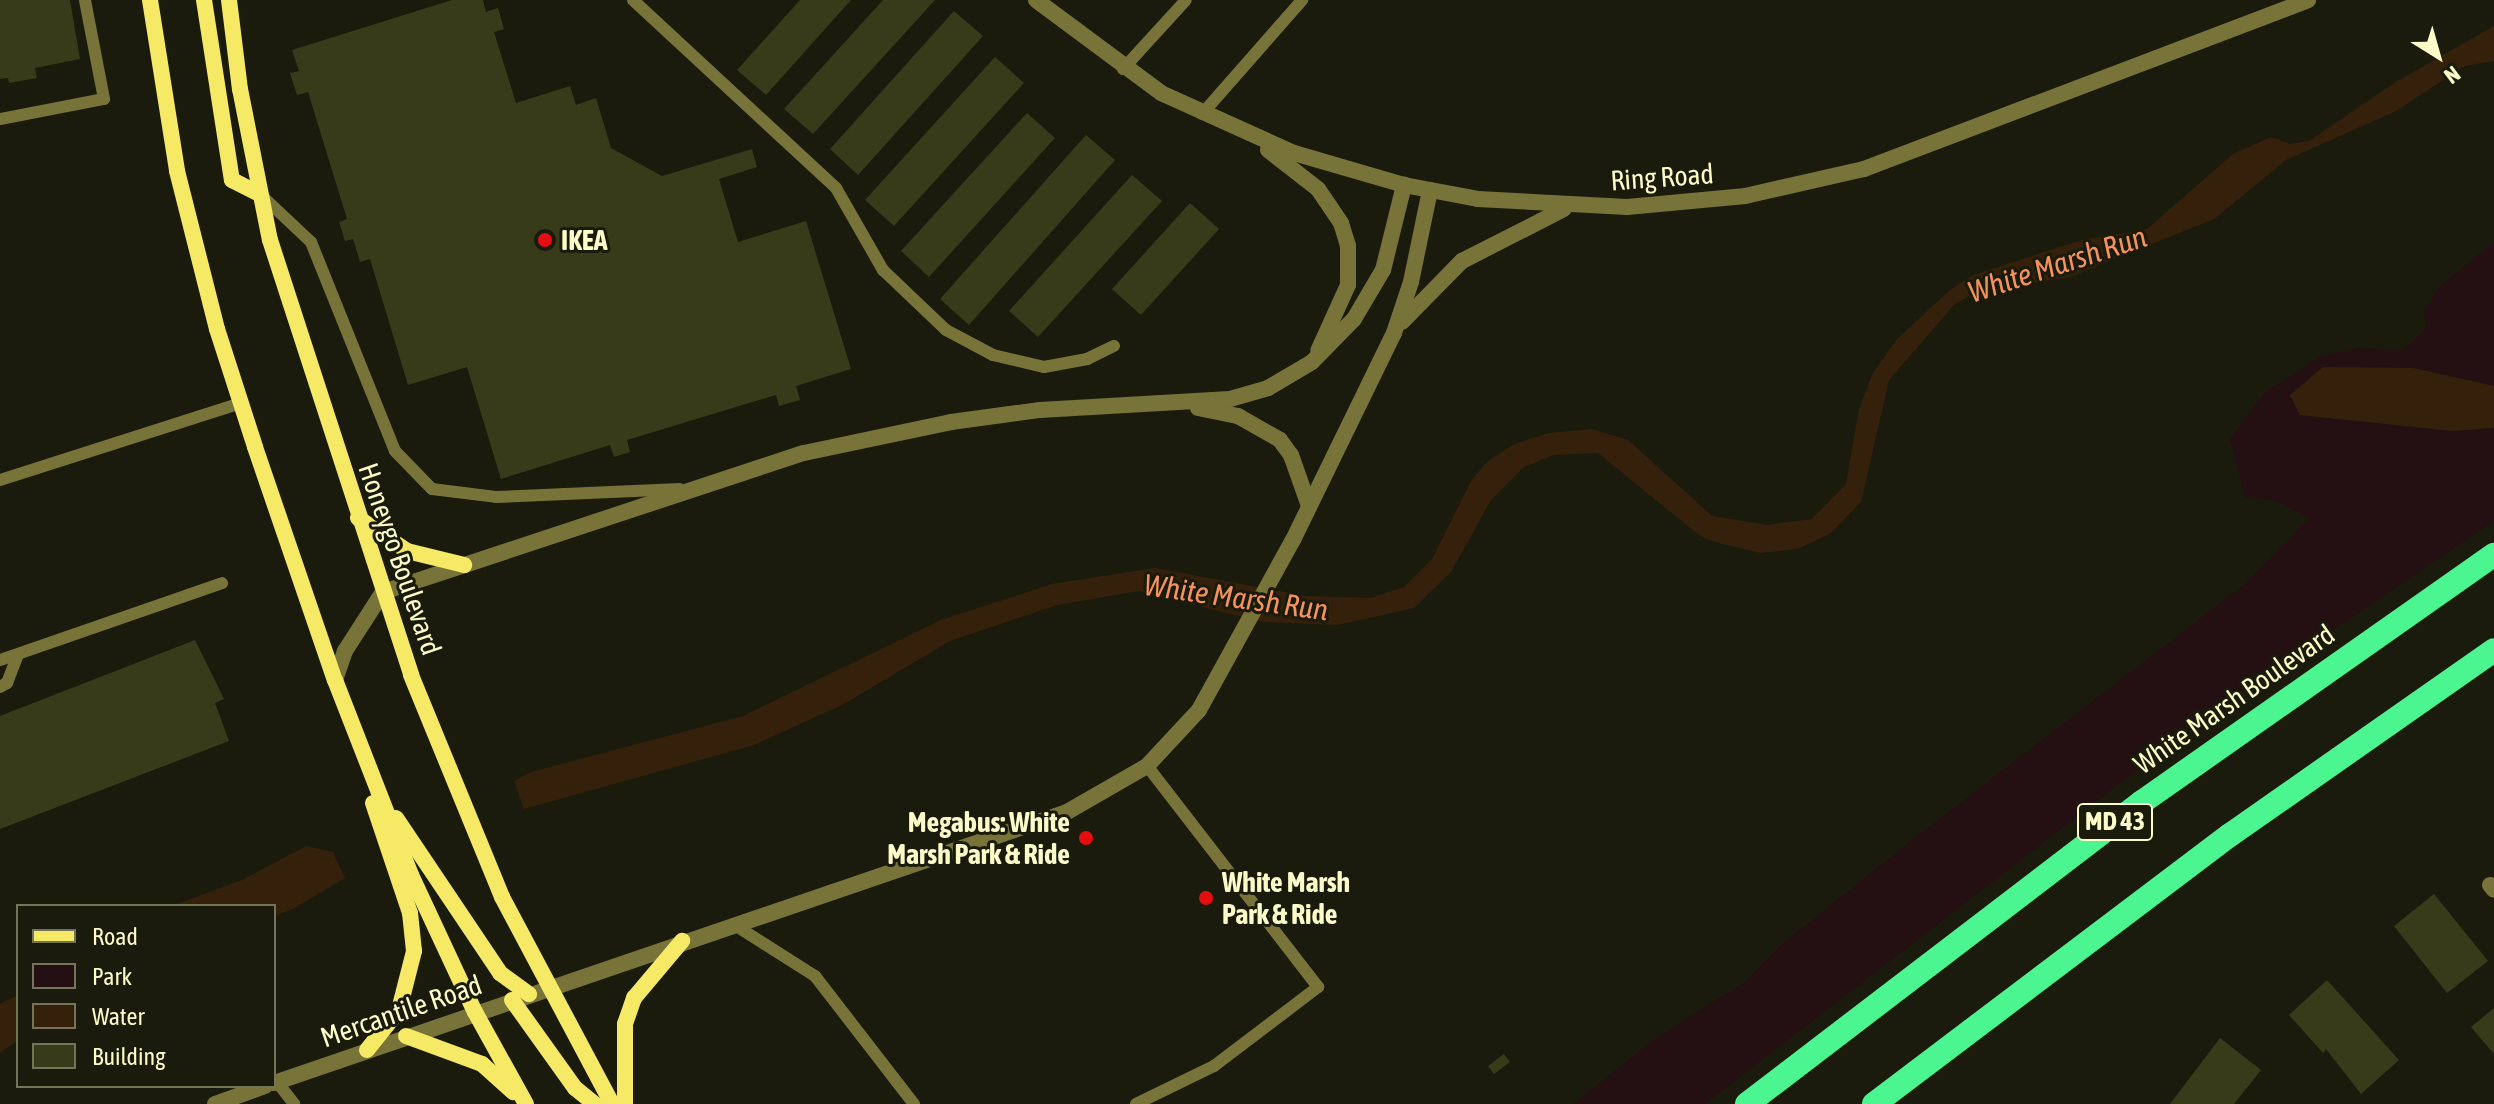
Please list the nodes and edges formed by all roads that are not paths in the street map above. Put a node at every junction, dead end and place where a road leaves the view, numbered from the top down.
1 (85, 0) edge
2 (150, 0) edge
3 (204, 0) edge
4 (229, 0) edge
5 (633, 0) edge
6 (1036, 0) edge
7 (1186, 0) edge
8 (1302, 0) edge
9 (2308, 0) edge
10 (1123, 69) junction
11 (1202, 114) junction
12 (0, 119) edge
13 (1243, 134) junction
14 (1404, 185) junction
15 (1430, 190) junction
16 (259, 194) junction
17 (1567, 207) junction
18 (1394, 333) junction
19 (1114, 346) dead end
20 (1312, 362) junction
21 (241, 403) junction
22 (1182, 404) junction
23 (0, 480) edge
24 (691, 489) junction
25 (1309, 506) junction
26 (358, 518) junction
27 (2494, 555) edge
28 (464, 565) junction
29 (222, 583) dead end
30 (383, 592) junction
31 (2494, 650) edge
32 (17, 657) junction
33 (0, 660) edge
34 (335, 680) junction
35 (0, 687) edge
36 (351, 724) junction
37 (1147, 766) junction
38 (376, 786) junction
39 (733, 924) junction
40 (682, 941) junction
41 (546, 988) junction
42 (529, 994) junction
43 (512, 1000) junction
44 (475, 1012) junction
45 (406, 1036) junction
46 (367, 1050) junction
47 (276, 1083) edge
48 (261, 1088) edge
49 (276, 1088) edge
50 (215, 1104) edge
51 (294, 1104) edge
52 (525, 1104) edge
53 (595, 1104) edge
54 (612, 1104) edge
55 (625, 1104) edge
56 (914, 1104) edge
57 (1136, 1104) edge
58 (1747, 1104) edge
59 (1874, 1104) edge

1 - 12 lane
2 - 21 main road
3 - 16 main road
4 - 16 main road, Honeygo Boulevard
5 - 19 lane
6 - 10 street, Ring Road
7 - 10 lane
8 - 11 lane
9 - 17 street, Ring Road
10 - 11 street, Ring Road
11 - 13 street, Ring Road
13 - 14 street, Ring Road
13 - 20 street
14 - 15 street, Ring Road
14 - 20 street
15 - 17 street, Ring Road
15 - 18 street
16 - 24 lane
16 - 26 main road, Honeygo Boulevard
17 - 18 street
18 - 25 street, Mercantile Road
20 - 22 street
21 - 23 lane
21 - 34 main road
22 - 24 street
22 - 25 street
24 - 28 street
25 - 37 street, Mercantile Road
26 - 28 main road
26 - 30 main road, Honeygo Boulevard
27 - 58 highway, White Marsh Boulevard / MD 43
28 - 30 street
29 - 32 lane
30 - 34 street
30 - 41 main road, Honeygo Boulevard
31 - 59 highway, MD 43
32 - 33 lane
32 - 35 lane
34 - 36 main road
36 - 38 main road
36 - 46 main road
37 - 39 street, Mercantile Road
37 - 57 lane
38 - 42 main road
38 - 44 main road
39 - 40 street, Mercantile Road
39 - 56 lane
40 - 41 street, Mercantile Road
40 - 55 main road
41 - 42 street, Mercantile Road
41 - 54 main road, Honeygo Boulevard
42 - 43 street, Mercantile Road
43 - 44 street, Mercantile Road
43 - 53 main road
44 - 45 street, Mercantile Road
44 - 52 main road
45 - 46 street, Mercantile Road
45 - 52 main road
46 - 47 street, Mercantile Road
48 - 50 street, Mercantile Road
49 - 51 lane

